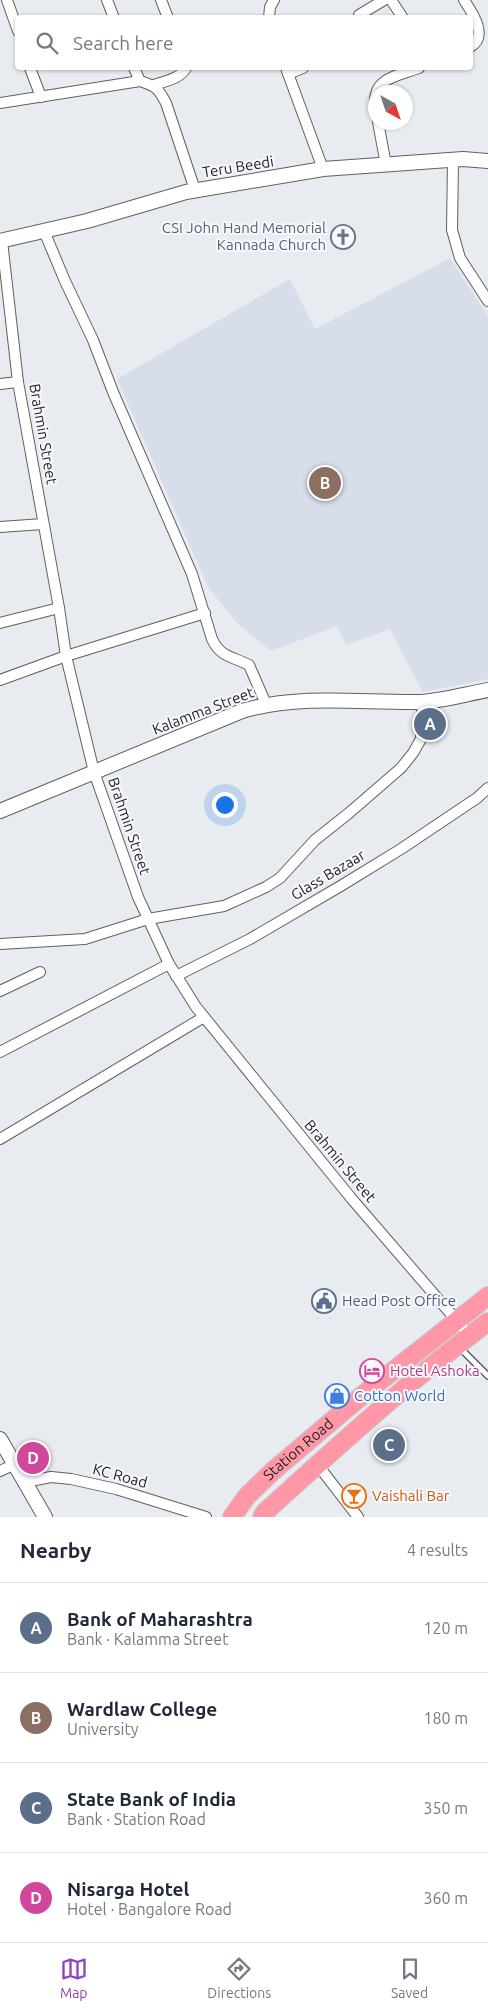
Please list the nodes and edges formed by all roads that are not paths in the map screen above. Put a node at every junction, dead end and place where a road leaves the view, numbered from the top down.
1 (7, 0) edge
2 (107, 0) edge
3 (161, 0) edge
4 (274, 0) edge
5 (384, 0) edge
6 (391, 0) edge
7 (464, 0) edge
8 (113, 15) edge
9 (167, 15) edge
10 (269, 15) edge
11 (359, 15) dead end
12 (400, 15) edge
13 (15, 23) edge
14 (473, 46) edge
15 (31, 70) edge
16 (135, 70) edge
17 (185, 70) edge
18 (414, 70) edge
19 (287, 71) edge
20 (140, 81) junction
21 (154, 85) junction
22 (380, 85) edge
23 (41, 97) junction
24 (0, 102) edge
25 (379, 130) edge
26 (453, 160) junction
27 (488, 161) edge
28 (386, 165) junction
29 (323, 169) junction
30 (195, 190) junction
31 (44, 231) junction
32 (1, 241) edge
33 (488, 301) edge
34 (18, 382) junction
35 (0, 384) edge
36 (43, 524) junction
37 (0, 527) edge
38 (59, 608) junction
39 (205, 613) junction
40 (0, 623) edge
41 (66, 656) junction
42 (0, 680) edge
43 (488, 690) edge
44 (423, 702) junction
45 (266, 704) junction
46 (94, 772) junction
47 (488, 788) edge
48 (0, 811) edge
49 (148, 919) junction
50 (0, 944) edge
51 (169, 964) junction
52 (40, 972) dead end
53 (176, 976) junction
54 (0, 991) edge
55 (204, 1018) junction
56 (0, 1052) edge
57 (0, 1139) edge
58 (488, 1296) edge
59 (458, 1320) junction
60 (488, 1322) edge
61 (464, 1340) junction
62 (488, 1376) edge
63 (0, 1439) edge
64 (15, 1464) junction
65 (317, 1464) junction
66 (0, 1471) edge
67 (25, 1482) junction
68 (265, 1515) edge
69 (45, 1517) edge
70 (206, 1517) edge
71 (232, 1517) edge
72 (358, 1517) edge

1 - 13 street
2 - 8 street
3 - 9 street
4 - 10 street
5 - 11 street
6 - 12 street
7 - 14 street
15 - 23 street
16 - 20 street
17 - 21 street
18 - 22 street
19 - 29 street
20 - 21 street
20 - 23 street
21 - 30 street
23 - 24 street
25 - 28 street
26 - 27 street, Teru Beedi
26 - 28 street, Teru Beedi
26 - 33 street
28 - 29 street, Teru Beedi
29 - 30 street, Teru Beedi
30 - 31 street, Teru Beedi
31 - 32 street, Teru Beedi
31 - 39 street
32 - 34 street, Brahmin Street
34 - 35 street
34 - 36 street, Brahmin Street
36 - 37 street
36 - 38 street, Brahmin Street
38 - 40 street
38 - 41 street, Brahmin Street
39 - 41 street
39 - 45 street
41 - 42 street
41 - 46 street, Brahmin Street
43 - 44 street, Kalamma Street
44 - 45 street, Kalamma Street
44 - 49 street
45 - 46 street, Kalamma Street
46 - 48 street, Kalamma Street
46 - 49 street, Brahmin Street
47 - 53 street, Glass Bazaar
49 - 50 street
49 - 51 street, Brahmin Street
51 - 53 street, Brahmin Street
51 - 56 street
52 - 54 street
53 - 55 street, Brahmin Street
55 - 57 street
55 - 59 street, Brahmin Street
58 - 59 highway, Station Road
59 - 61 street, Brahmin Street
59 - 71 highway, Station Road
60 - 61 highway
61 - 62 lane
61 - 65 highway
63 - 64 street
64 - 66 street
64 - 67 street
65 - 68 highway
65 - 72 street
67 - 69 street
67 - 70 street, KC Road

